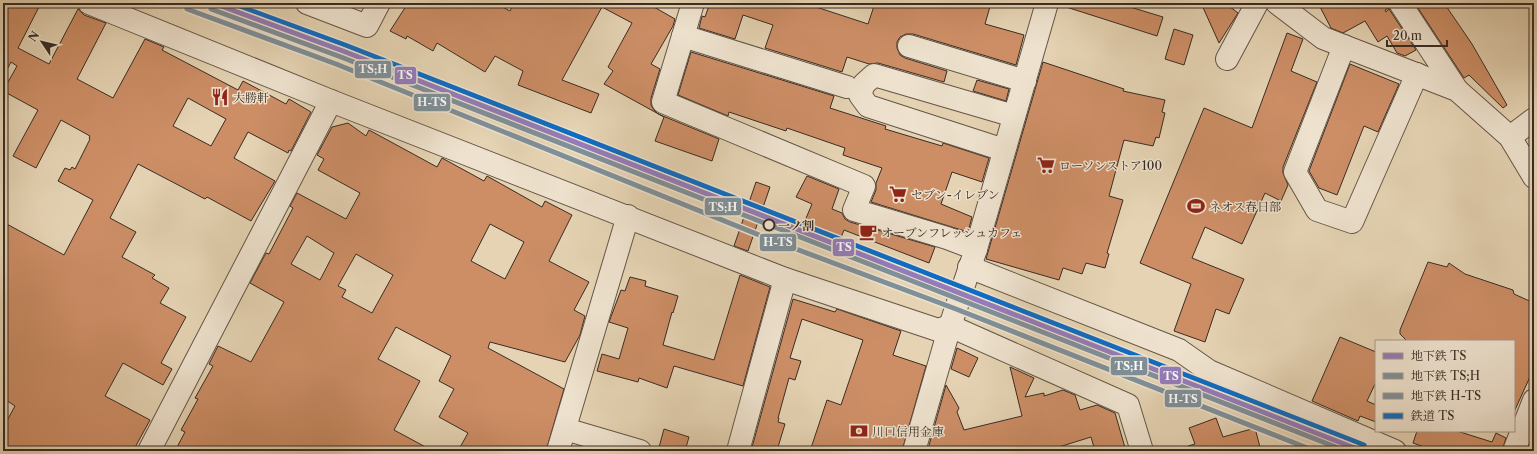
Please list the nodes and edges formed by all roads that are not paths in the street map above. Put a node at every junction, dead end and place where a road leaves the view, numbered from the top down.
1 (90, 3) edge
2 (308, 3) edge
3 (379, 3) edge
4 (693, 3) edge
5 (1047, 3) edge
6 (1257, 3) edge
7 (1277, 3) edge
8 (1400, 3) edge
9 (683, 36) junction
10 (909, 46) dead end
11 (1344, 46) junction
12 (1227, 59) dead end
13 (1417, 74) junction
14 (1025, 81) junction
15 (847, 87) dead end
16 (1456, 90) junction
17 (331, 101) junction
18 (1014, 116) junction
19 (1534, 119) edge
20 (1510, 137) junction
21 (1004, 150) junction
22 (1534, 177) edge
23 (628, 216) junction
24 (973, 258) junction
25 (785, 279) junction
26 (950, 326) junction
27 (1534, 400) edge
28 (565, 429) junction
29 (150, 451) edge
30 (558, 451) edge
31 (640, 451) edge
32 (738, 451) edge
33 (914, 451) edge
34 (1142, 451) edge
35 (1395, 451) edge
36 (1514, 451) edge

1 - 17 street
2 - 3 street
4 - 9 street
5 - 14 street
6 - 12 street
7 - 11 street
8 - 16 street
9 - 15 street
9 - 24 street
10 - 14 street
11 - 13 street
11 - 13 street
13 - 16 street
14 - 18 street
16 - 20 street
17 - 23 street
17 - 29 street
18 - 21 street
18 - 21 street
19 - 20 street
20 - 22 street
21 - 24 street
23 - 25 street
23 - 28 street
24 - 26 street
24 - 35 street
25 - 26 street
25 - 32 street
26 - 33 street
26 - 34 street
27 - 36 street
28 - 30 street
28 - 31 street

